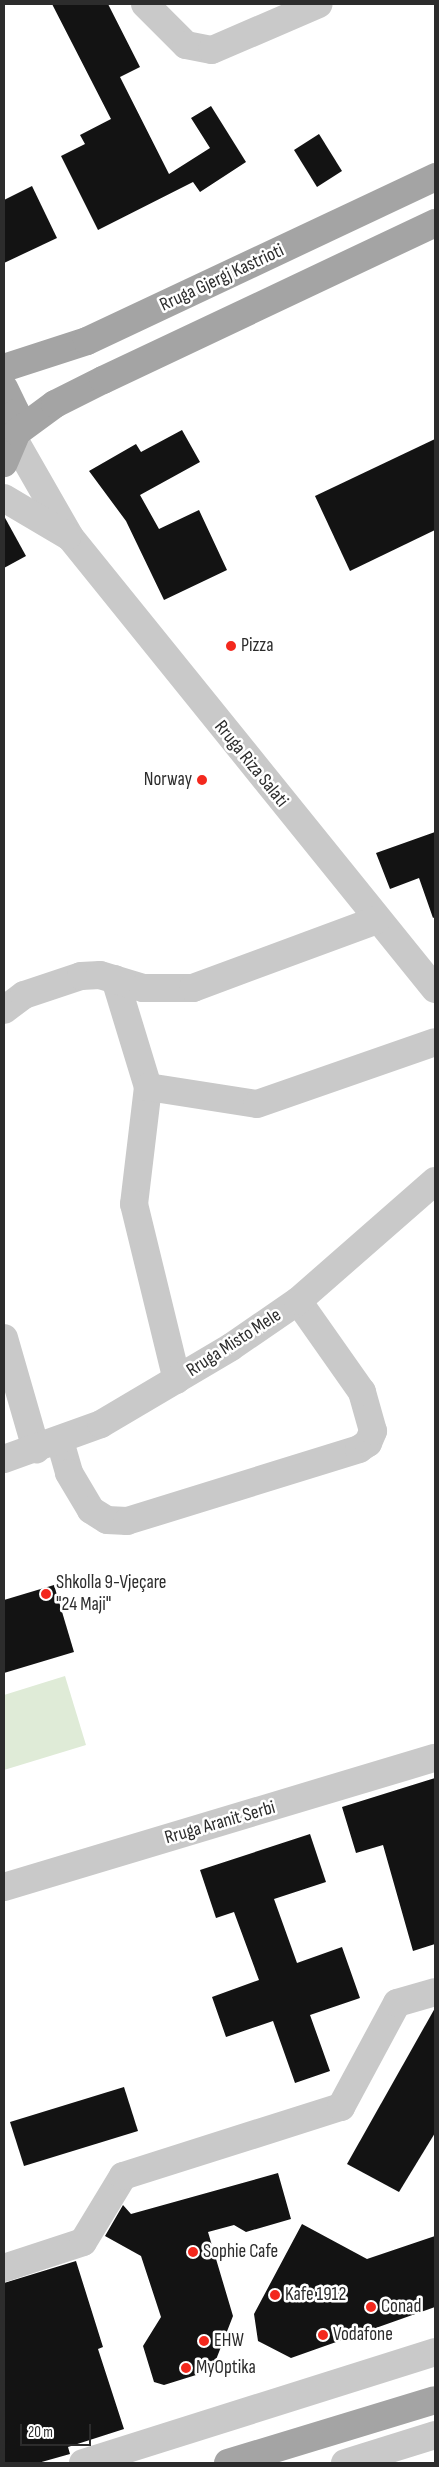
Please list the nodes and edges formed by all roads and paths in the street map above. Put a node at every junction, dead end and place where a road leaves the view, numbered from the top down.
1 (145, 4) edge
2 (319, 4) edge
3 (435, 177) edge
4 (435, 223) edge
5 (4, 368) edge
6 (4, 388) edge
7 (12, 445) edge
8 (4, 498) edge
9 (70, 537) junction
10 (377, 920) junction
11 (115, 979) junction
12 (435, 989) edge
13 (4, 1010) edge
14 (435, 1042) edge
15 (148, 1087) junction
16 (435, 1181) edge
17 (298, 1301) junction
18 (4, 1338) edge
19 (177, 1380) junction
20 (48, 1445) junction
21 (4, 1459) edge
22 (435, 1758) edge
23 (4, 1887) edge
24 (435, 1992) edge
25 (4, 2268) edge
26 (435, 2352) edge
27 (435, 2400) edge
28 (435, 2435) edge
29 (83, 2463) edge
30 (228, 2463) edge
31 (345, 2463) edge

1 - 2 street
3 - 5 main road, Rruga Gjergj Kastrioti
4 - 7 main road
6 - 7 main road
7 - 9 street
8 - 9 street
9 - 10 street, Rruga Riza Salati
10 - 11 street
10 - 12 street, Rruga Riza Salati
11 - 13 street
11 - 15 street
14 - 15 street
15 - 19 street
16 - 17 street, Rruga Misto Mele
17 - 19 street, Rruga Misto Mele
17 - 20 street
18 - 20 street
19 - 20 street, Rruga Misto Mele
20 - 21 street, Rruga Misto Mele
22 - 23 street, Rruga Aranit Serbi
24 - 25 street
26 - 29 street
27 - 30 main road
28 - 31 street

